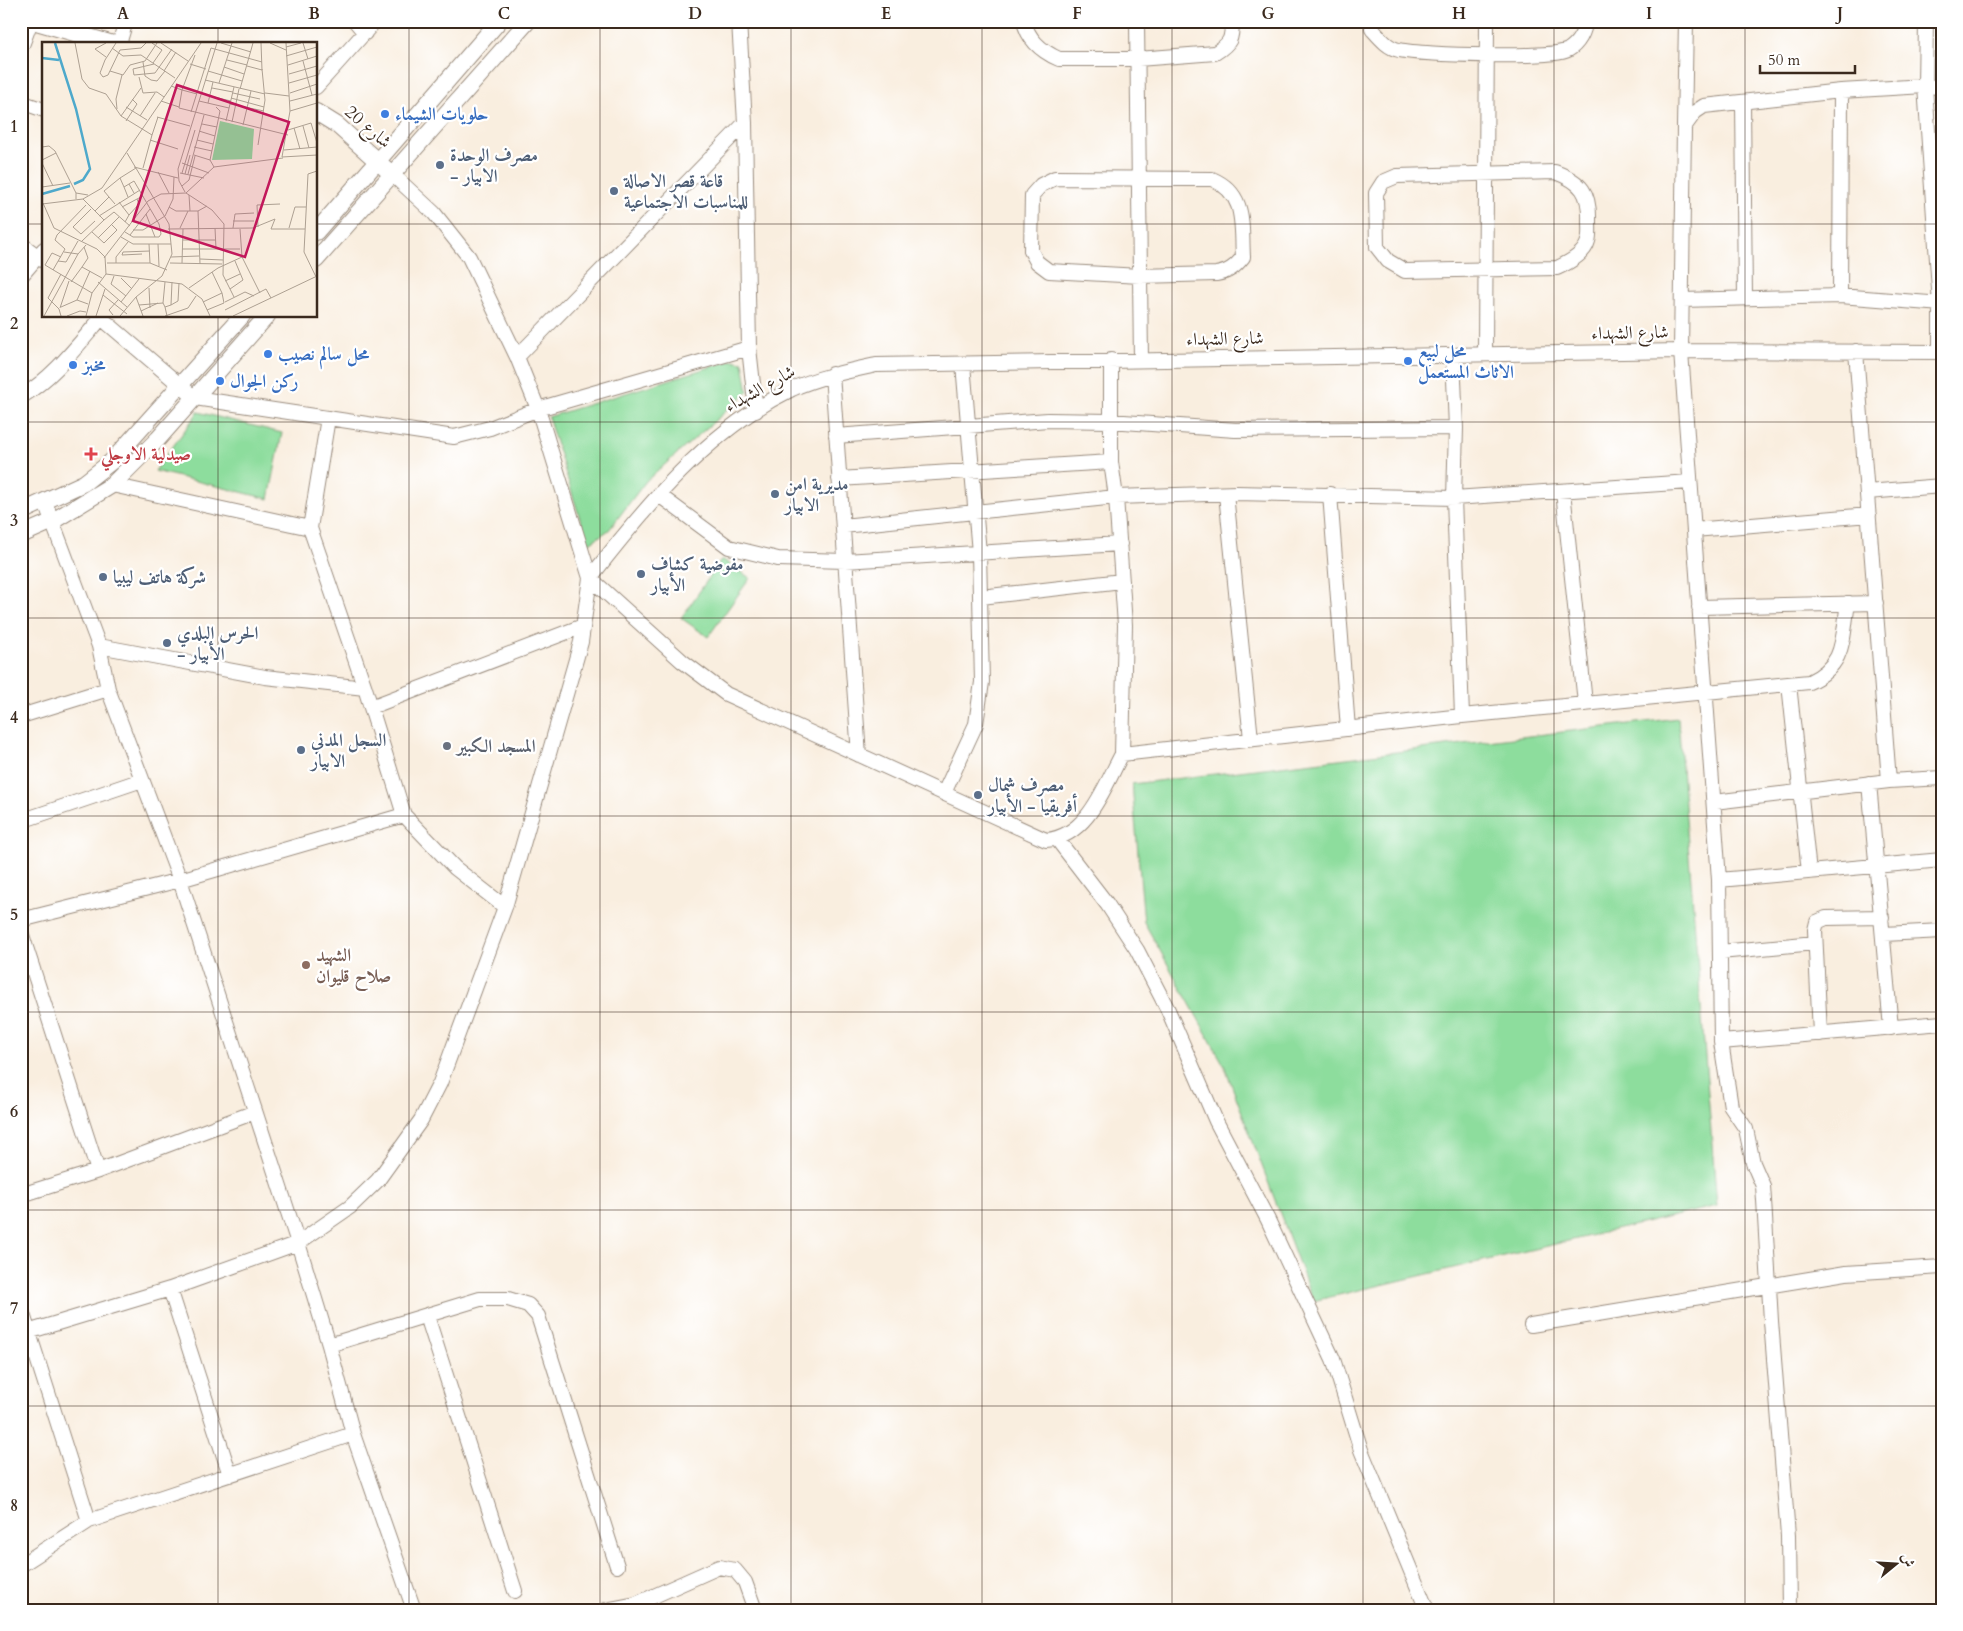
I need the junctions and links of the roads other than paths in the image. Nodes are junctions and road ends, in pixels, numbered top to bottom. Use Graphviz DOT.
graph roads {
  1 [pos="32,21"];
  2 [pos="126,21"];
  3 [pos="355,21"];
  4 [pos="375,21"];
  5 [pos="499,21"];
  6 [pos="528,21"];
  7 [pos="739,21"];
  8 [pos="1024,21"];
  9 [pos="1137,21"];
  10 [pos="1232,21"];
  11 [pos="1373,21"];
  12 [pos="1487,21"];
  13 [pos="1585,21"];
  14 [pos="1686,21"];
  15 [pos="1926,21"];
  16 [pos="365,33"];
  17 [pos="106,42"];
  18 [pos="120,42"];
  19 [pos="21,48"];
  20 [pos="1487,55"];
  21 [pos="1138,59"];
  22 [pos="318,85"];
  23 [pos="1925,86"];
  24 [pos="1942,87"];
  25 [pos="1841,90"];
  26 [pos="21,102"];
  27 [pos="1743,102"];
  28 [pos="42,109"];
  29 [pos="318,113"];
  30 [pos="745,123"];
  31 [pos="1684,127"];
  32 [pos="378,162"];
  33 [pos="1486,173"];
  34 [pos="392,174"];
  35 [pos="1139,179"];
  36 [pos="318,230"];
  37 [pos="21,244"];
  38 [pos="42,255"];
  39 [pos="318,258"];
  40 [pos="1485,270"];
  41 [pos="21,276"];
  42 [pos="1140,276"];
  43 [pos="1840,296"];
  44 [pos="1745,298"];
  45 [pos="1682,300"];
  46 [pos="1941,304"];
  47 [pos="100,318"];
  48 [pos="102,318"];
  49 [pos="240,318"];
  50 [pos="265,318"];
  51 [pos="750,348"];
  52 [pos="1681,351"];
  53 [pos="1856,352"];
  54 [pos="1941,352"];
  55 [pos="1485,354"];
  56 [pos="1453,355"];
  57 [pos="517,357"];
  58 [pos="1111,360"];
  59 [pos="1141,360"];
  60 [pos="963,364"];
  61 [pos="832,374"];
  62 [pos="180,386"];
  63 [pos="21,397"];
  64 [pos="195,398"];
  65 [pos="538,409"];
  66 [pos="756,411"];
  67 [pos="328,418"];
  68 [pos="1110,421"];
  69 [pos="967,426"];
  70 [pos="1456,428"];
  71 [pos="836,436"];
  72 [pos="1111,462"];
  73 [pos="971,470"];
  74 [pos="839,479"];
  75 [pos="1690,482"];
  76 [pos="112,485"];
  77 [pos="1942,486"];
  78 [pos="1563,491"];
  79 [pos="1867,492"];
  80 [pos="1226,494"];
  81 [pos="1330,494"];
  82 [pos="659,495"];
  83 [pos="1116,497"];
  84 [pos="1454,498"];
  85 [pos="45,502"];
  86 [pos="21,512"];
  87 [pos="976,513"];
  88 [pos="1869,515"];
  89 [pos="53,520"];
  90 [pos="843,526"];
  91 [pos="310,528"];
  92 [pos="1694,530"];
  93 [pos="21,535"];
  94 [pos="1120,544"];
  95 [pos="979,553"];
  96 [pos="845,561"];
  97 [pos="590,578"];
  98 [pos="1122,581"];
  99 [pos="981,597"];
  100 [pos="1848,603"];
  101 [pos="1876,603"];
  102 [pos="1699,607"];
  103 [pos="583,626"];
  104 [pos="99,646"];
  105 [pos="1789,684"];
  106 [pos="365,688"];
  107 [pos="108,689"];
  108 [pos="1705,691"];
  109 [pos="1585,703"];
  110 [pos="371,707"];
  111 [pos="21,716"];
  112 [pos="1462,716"];
  113 [pos="1348,729"];
  114 [pos="1251,739"];
  115 [pos="1122,754"];
  116 [pos="859,755"];
  117 [pos="1942,778"];
  118 [pos="142,780"];
  119 [pos="1889,781"];
  120 [pos="1870,783"];
  121 [pos="1800,792"];
  122 [pos="944,793"];
  123 [pos="1714,802"];
  124 [pos="404,815"];
  125 [pos="21,821"];
  126 [pos="1058,839"];
  127 [pos="1942,860"];
  128 [pos="1878,866"];
  129 [pos="1809,872"];
  130 [pos="180,880"];
  131 [pos="1719,880"];
  132 [pos="505,907"];
  133 [pos="1882,917"];
  134 [pos="21,920"];
  135 [pos="1942,930"];
  136 [pos="21,932"];
  137 [pos="1884,934"];
  138 [pos="1815,944"];
  139 [pos="1720,952"];
  140 [pos="1942,1023"];
  141 [pos="1891,1028"];
  142 [pos="1820,1034"];
  143 [pos="1721,1042"];
  144 [pos="255,1112"];
  145 [pos="98,1171"];
  146 [pos="21,1195"];
  147 [pos="298,1243"];
  148 [pos="1942,1266"];
  149 [pos="1770,1284"];
  150 [pos="170,1289"];
  151 [pos="21,1308"];
  152 [pos="427,1316"];
  153 [pos="1531,1325"];
  154 [pos="26,1333"];
  155 [pos="330,1346"];
  156 [pos="353,1434"];
  157 [pos="230,1475"];
  158 [pos="89,1521"];
  159 [pos="21,1565"];
  160 [pos="617,1566"];
  161 [pos="515,1591"];
  162 [pos="414,1610"];
  163 [pos="605,1610"];
  164 [pos="755,1610"];
  165 [pos="1427,1610"];
  166 [pos="1789,1610"];
  1 -- 17 [label="street"];
  1 -- 19 [label="street"];
  2 -- 18 [label="street"];
  3 -- 16 [label="street"];
  4 -- 16 [label="street"];
  5 -- 32 [label="street"];
  6 -- 34 [label="street"];
  7 -- 30 [label="street"];
  8 -- 21 [label="street"];
  9 -- 21 [label="street"];
  10 -- 21 [label="street"];
  11 -- 20 [label="street"];
  12 -- 20 [label="street"];
  13 -- 20 [label="street"];
  14 -- 31 [label="street"];
  15 -- 23 [label="street"];
  16 -- 22 [label="street"];
  20 -- 33 [label="street"];
  21 -- 35 [label="street"];
  23 -- 24 [label="street"];
  23 -- 25 [label="street"];
  23 -- 46 [label="street"];
  25 -- 27 [label="street"];
  25 -- 43 [label="street"];
  26 -- 28 [label="street"];
  27 -- 31 [label="street"];
  27 -- 44 [label="street"];
  29 -- 32 [label="street, شارع 20"];
  30 -- 51 [label="street"];
  30 -- 57 [label="street"];
  31 -- 45 [label="street"];
  32 -- 34 [label="street, شارع 20"];
  32 -- 36 [label="street"];
  33 -- 40 [label="street"];
  33 -- 40 [label="street"];
  33 -- 40 [label="street"];
  34 -- 39 [label="street"];
  34 -- 57 [label="street"];
  35 -- 42 [label="street"];
  35 -- 42 [label="street"];
  35 -- 42 [label="street"];
  37 -- 38 [label="street"];
  38 -- 41 [label="street"];
  40 -- 55 [label="street"];
  42 -- 59 [label="street"];
  43 -- 44 [label="street"];
  43 -- 46 [label="street"];
  44 -- 45 [label="street"];
  45 -- 52 [label="street"];
  46 -- 54 [label="street"];
  47 -- 63 [label="street"];
  48 -- 62 [label="street"];
  49 -- 62 [label="street"];
  50 -- 64 [label="street"];
  51 -- 65 [label="street"];
  51 -- 66 [label="street"];
  52 -- 53 [label="street, شارع الشهداء"];
  52 -- 55 [label="street, شارع الشهداء"];
  52 -- 75 [label="street"];
  53 -- 54 [label="street, شارع الشهداء"];
  53 -- 79 [label="street"];
  55 -- 56 [label="street, شارع الشهداء"];
  56 -- 59 [label="street, شارع الشهداء"];
  56 -- 70 [label="street"];
  57 -- 65 [label="street"];
  58 -- 59 [label="street, شارع الشهداء"];
  58 -- 60 [label="street, شارع الشهداء"];
  58 -- 68 [label="street"];
  60 -- 61 [label="street, شارع الشهداء"];
  60 -- 69 [label="street"];
  61 -- 66 [label="street, شارع الشهداء"];
  61 -- 71 [label="street"];
  62 -- 64 [label="street"];
  62 -- 85 [label="street"];
  64 -- 67 [label="street"];
  64 -- 76 [label="street"];
  65 -- 67 [label="street"];
  65 -- 97 [label="street"];
  66 -- 82 [label="street, شارع الشهداء"];
  67 -- 91 [label="street"];
  68 -- 69 [label="street"];
  68 -- 70 [label="street"];
  68 -- 72 [label="street"];
  69 -- 71 [label="street"];
  69 -- 73 [label="street"];
  70 -- 84 [label="street"];
  71 -- 74 [label="street"];
  72 -- 73 [label="street"];
  72 -- 83 [label="street"];
  73 -- 74 [label="street"];
  73 -- 87 [label="street"];
  74 -- 90 [label="street"];
  75 -- 78 [label="street"];
  75 -- 92 [label="street"];
  76 -- 89 [label="street"];
  76 -- 91 [label="street"];
  77 -- 79 [label="street"];
  78 -- 84 [label="street"];
  78 -- 109 [label="street"];
  79 -- 88 [label="street"];
  80 -- 81 [label="street"];
  80 -- 83 [label="street"];
  80 -- 114 [label="street"];
  81 -- 84 [label="street"];
  81 -- 113 [label="street"];
  82 -- 96 [label="street"];
  82 -- 97 [label="street, شارع الشهداء"];
  83 -- 87 [label="street"];
  83 -- 94 [label="street"];
  84 -- 112 [label="street"];
  85 -- 86 [label="street"];
  85 -- 89 [label="street"];
  87 -- 90 [label="street"];
  87 -- 95 [label="street"];
  88 -- 92 [label="street"];
  88 -- 101 [label="street"];
  89 -- 93 [label="street"];
  89 -- 104 [label="street"];
  90 -- 96 [label="street"];
  91 -- 106 [label="street"];
  92 -- 102 [label="street"];
  94 -- 95 [label="street"];
  94 -- 98 [label="street"];
  95 -- 96 [label="street"];
  95 -- 99 [label="street"];
  96 -- 116 [label="street"];
  97 -- 103 [label="street"];
  97 -- 116 [label="street"];
  98 -- 99 [label="street"];
  98 -- 115 [label="street"];
  99 -- 122 [label="street"];
  100 -- 101 [label="street"];
  100 -- 102 [label="street"];
  100 -- 105 [label="street"];
  101 -- 119 [label="street"];
  102 -- 108 [label="street"];
  103 -- 110 [label="street"];
  103 -- 132 [label="street"];
  104 -- 106 [label="street"];
  104 -- 107 [label="street"];
  105 -- 108 [label="street"];
  105 -- 121 [label="street"];
  106 -- 110 [label="street"];
  107 -- 111 [label="street"];
  107 -- 118 [label="street"];
  108 -- 109 [label="street"];
  108 -- 123 [label="street"];
  109 -- 112 [label="street"];
  110 -- 124 [label="street"];
  112 -- 113 [label="street"];
  113 -- 114 [label="street"];
  114 -- 115 [label="street"];
  115 -- 126 [label="street"];
  116 -- 122 [label="street"];
  117 -- 119 [label="street"];
  118 -- 125 [label="street"];
  118 -- 130 [label="street"];
  119 -- 120 [label="street"];
  120 -- 121 [label="street"];
  120 -- 128 [label="street"];
  121 -- 123 [label="street"];
  121 -- 129 [label="street"];
  122 -- 126 [label="street"];
  123 -- 131 [label="street"];
  124 -- 130 [label="street"];
  124 -- 132 [label="street"];
  126 -- 165 [label="street"];
  127 -- 128 [label="street"];
  128 -- 129 [label="street"];
  128 -- 133 [label="street"];
  129 -- 131 [label="street"];
  130 -- 134 [label="street"];
  130 -- 144 [label="street"];
  131 -- 139 [label="street"];
  132 -- 147 [label="street"];
  133 -- 137 [label="street"];
  133 -- 138 [label="street"];
  135 -- 137 [label="street"];
  136 -- 145 [label="street"];
  137 -- 141 [label="street"];
  138 -- 139 [label="street"];
  138 -- 142 [label="street"];
  139 -- 143 [label="street"];
  140 -- 141 [label="street"];
  141 -- 142 [label="street"];
  142 -- 143 [label="street"];
  143 -- 149 [label="street"];
  144 -- 145 [label="street"];
  144 -- 147 [label="street"];
  145 -- 146 [label="street"];
  147 -- 150 [label="street"];
  147 -- 155 [label="street"];
  148 -- 149 [label="street"];
  149 -- 153 [label="street"];
  149 -- 166 [label="street"];
  150 -- 154 [label="street"];
  150 -- 157 [label="street"];
  151 -- 154 [label="street"];
  152 -- 155 [label="street"];
  152 -- 160 [label="street"];
  152 -- 161 [label="street"];
  154 -- 158 [label="street"];
  155 -- 156 [label="street"];
  156 -- 157 [label="street"];
  156 -- 162 [label="street"];
  157 -- 158 [label="street"];
  158 -- 159 [label="street"];
  163 -- 164 [label="street"];
}
